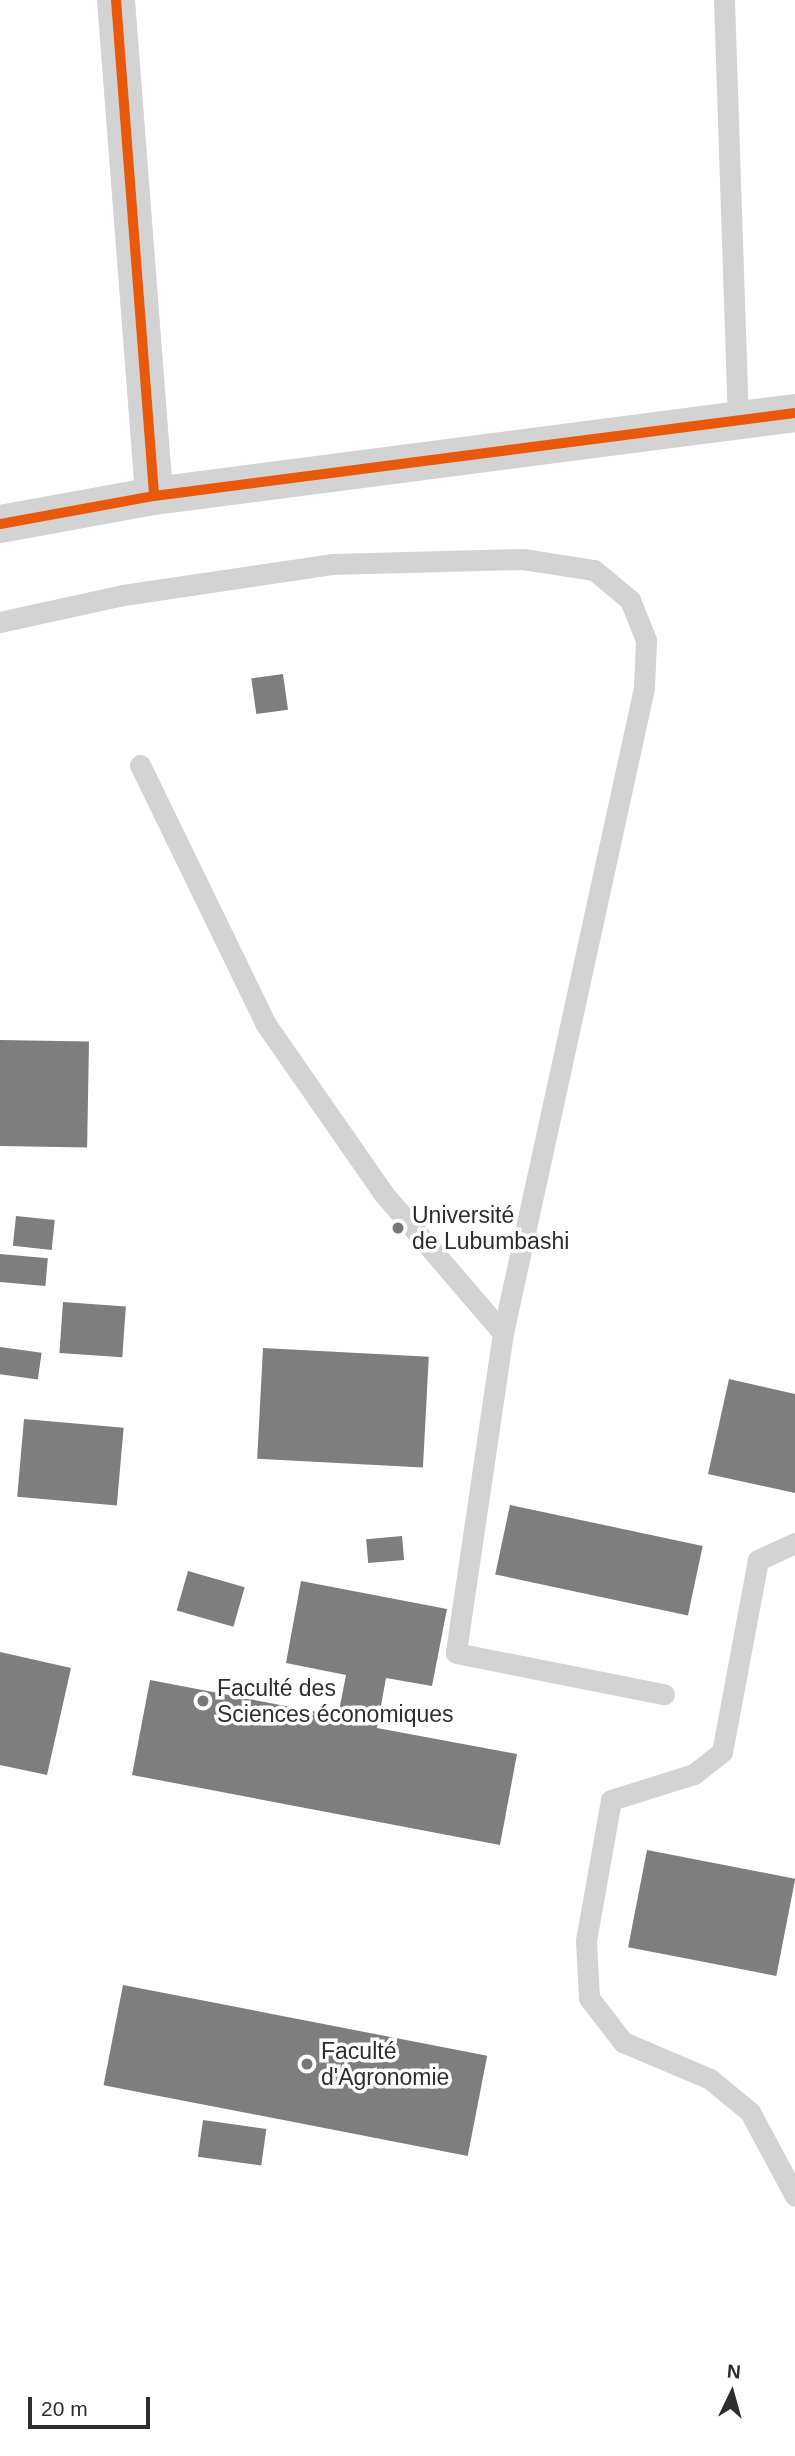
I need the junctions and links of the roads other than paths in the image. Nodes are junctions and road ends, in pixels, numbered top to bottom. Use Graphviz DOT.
graph roads {
  1 [pos="117,0"];
  2 [pos="724,0"];
  3 [pos="795,412"];
  4 [pos="738,421"];
  5 [pos="154,496"];
  6 [pos="0,524"];
  7 [pos="0,622"];
  8 [pos="140,765"];
  9 [pos="503,1333"];
  10 [pos="795,1543"];
  11 [pos="664,1694"];
  12 [pos="795,2196"];
  1 -- 5 [label="street"];
  2 -- 4 [label="lane"];
  3 -- 4 [label="street"];
  4 -- 5 [label="street"];
  5 -- 6 [label="street"];
  7 -- 9 [label="lane"];
  8 -- 9 [label="lane"];
  9 -- 11 [label="lane"];
  10 -- 12 [label="lane"];
}
